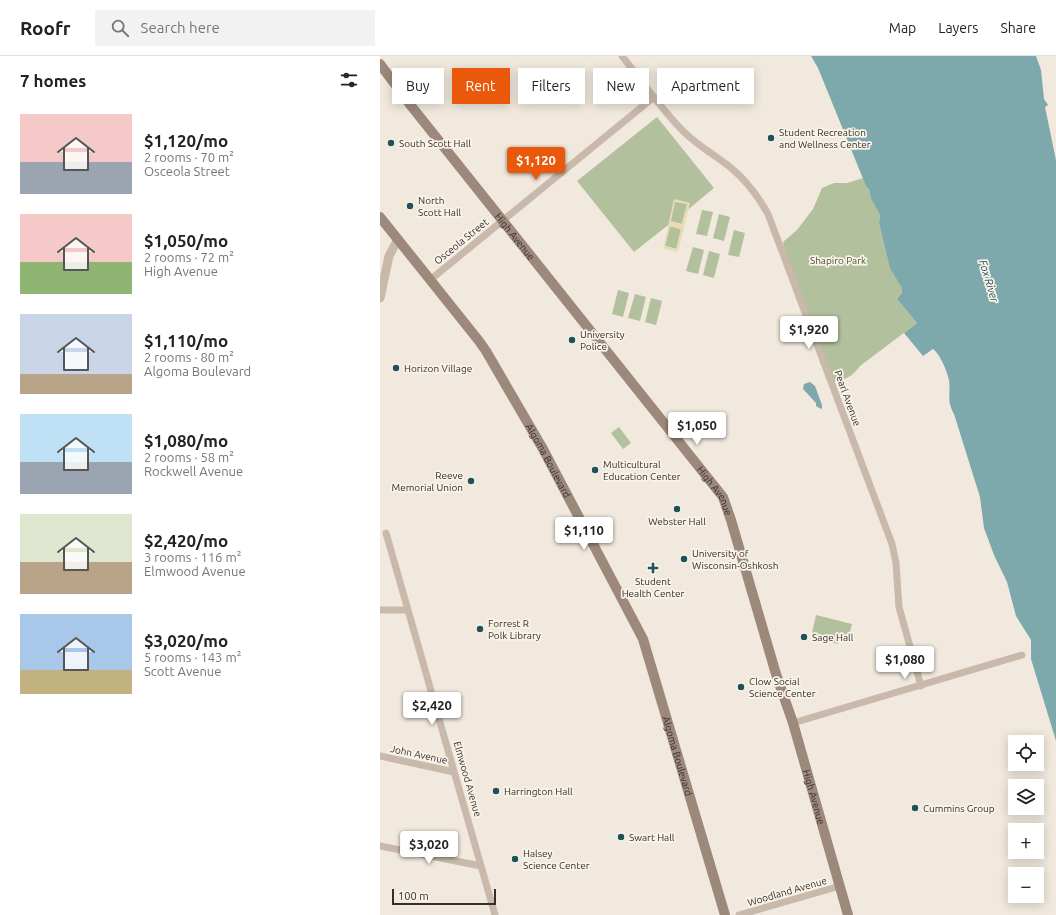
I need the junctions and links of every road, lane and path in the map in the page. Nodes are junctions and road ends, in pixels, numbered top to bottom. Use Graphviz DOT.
graph roads {
  1 [pos="622,56"];
  2 [pos="380,64"];
  3 [pos="654,97"];
  4 [pos="503,220"];
  5 [pos="381,221"];
  6 [pos="398,239"];
  7 [pos="430,280"];
  8 [pos="380,298"];
  9 [pos="386,533"];
  10 [pos="380,610"];
  11 [pos="408,610"];
  12 [pos="1022,655"];
  13 [pos="920,686"];
  14 [pos="793,724"];
  15 [pos="380,756"];
  16 [pos="454,772"];
  17 [pos="380,846"];
  18 [pos="481,866"];
  19 [pos="840,886"];
  20 [pos="495,915"];
  21 [pos="725,915"];
  22 [pos="739,915"];
  23 [pos="848,915"];
  1 -- 3 [label="street, Pearl Avenue"];
  2 -- 4 [label="main road, High Avenue"];
  3 -- 4 [label="street, Osceola Street"];
  3 -- 13 [label="street, Pearl Avenue"];
  4 -- 7 [label="street, Osceola Street"];
  4 -- 14 [label="main road, High Avenue"];
  5 -- 6 [label="main road, Algoma Boulevard"];
  6 -- 7 [label="main road, Algoma Boulevard"];
  6 -- 8 [label="street"];
  7 -- 21 [label="main road, Algoma Boulevard"];
  9 -- 11 [label="street, Elmwood Avenue"];
  10 -- 11 [label="street"];
  11 -- 16 [label="street, Elmwood Avenue"];
  12 -- 13 [label="street"];
  13 -- 14 [label="street"];
  14 -- 19 [label="main road, High Avenue"];
  15 -- 16 [label="street, John Avenue"];
  16 -- 18 [label="street, Elmwood Avenue"];
  17 -- 18 [label="street"];
  18 -- 20 [label="street, Elmwood Avenue"];
  19 -- 22 [label="street, Woodland Avenue"];
  19 -- 23 [label="main road, High Avenue"];
}
